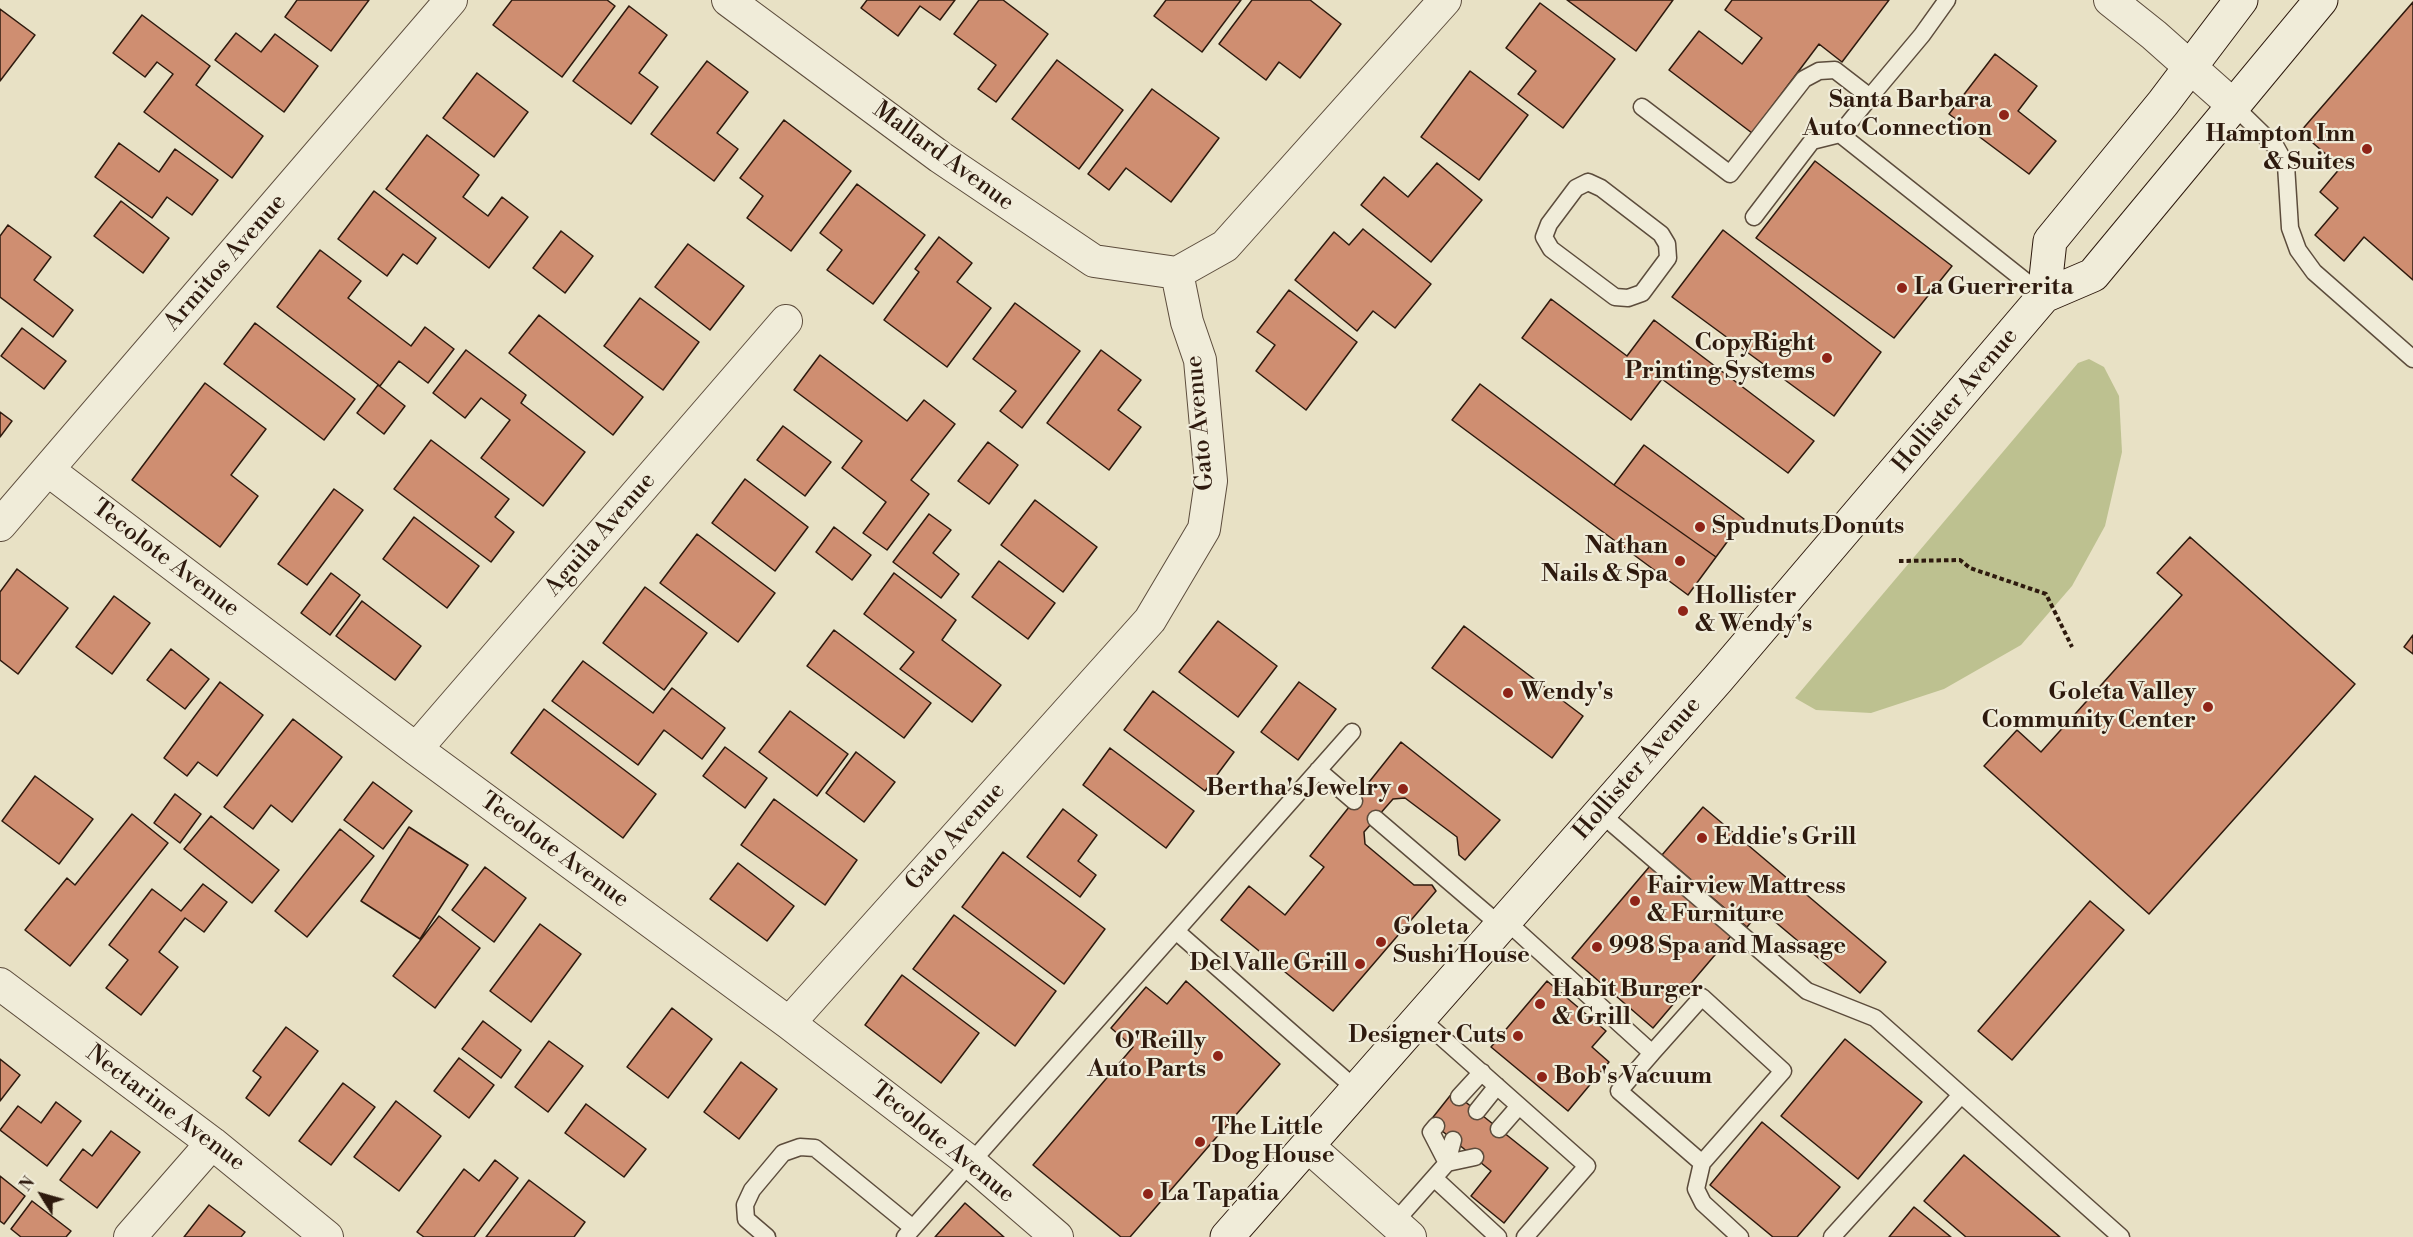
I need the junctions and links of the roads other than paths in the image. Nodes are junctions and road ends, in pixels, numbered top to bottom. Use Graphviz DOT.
graph roads {
  1 [pos="451,0"];
  2 [pos="728,0"];
  3 [pos="1444,0"];
  4 [pos="1947,0"];
  5 [pos="2110,0"];
  6 [pos="2241,0"];
  7 [pos="2320,0"];
  8 [pos="2190,68"];
  9 [pos="1870,97"];
  10 [pos="2234,106"];
  11 [pos="1642,107"];
  12 [pos="1840,134"];
  13 [pos="1754,217"];
  14 [pos="1177,273"];
  15 [pos="1642,294"];
  16 [pos="2044,296"];
  17 [pos="786,321"];
  18 [pos="2413,359"];
  19 [pos="48,470"];
  20 [pos="0,525"];
  21 [pos="1352,732"];
  22 [pos="416,749"];
  23 [pos="1318,770"];
  24 [pos="1354,801"];
  25 [pos="1600,813"];
  26 [pos="1376,819"];
  27 [pos="1503,923"];
  28 [pos="1176,931"];
  29 [pos="0,984"];
  30 [pos="1420,1018"];
  31 [pos="789,1023"];
  32 [pos="1652,1053"];
  33 [pos="1482,1072"];
  34 [pos="1497,1086"];
  35 [pos="1356,1090"];
  36 [pos="1961,1095"];
  37 [pos="1459,1096"];
  38 [pos="1519,1106"];
  39 [pos="1477,1111"];
  40 [pos="1436,1126"];
  41 [pos="1499,1129"];
  42 [pos="1453,1140"];
  43 [pos="212,1143"];
  44 [pos="1308,1146"];
  45 [pos="1475,1157"];
  46 [pos="970,1162"];
  47 [pos="1447,1163"];
  48 [pos="1702,1163"];
  49 [pos="1434,1178"];
  50 [pos="1402,1230"];
  51 [pos="909,1233"];
  52 [pos="130,1237"];
  53 [pos="327,1237"];
  54 [pos="767,1237"];
  55 [pos="1056,1237"];
  56 [pos="1227,1237"];
  57 [pos="1498,1237"];
  58 [pos="1525,1237"];
  59 [pos="1740,1237"];
  60 [pos="1832,1237"];
  61 [pos="2121,1237"];
  1 -- 19 [label="street, Armitos Avenue"];
  2 -- 14 [label="street, Mallard Avenue"];
  3 -- 14 [label="street"];
  4 -- 9 [label="lane"];
  5 -- 8 [label="street"];
  6 -- 8 [label="main road"];
  7 -- 10 [label="main road, Hollister Avenue"];
  8 -- 10 [label="street"];
  8 -- 16 [label="main road"];
  9 -- 11 [label="lane"];
  9 -- 12 [label="lane"];
  10 -- 16 [label="main road, Hollister Avenue"];
  10 -- 18 [label="lane"];
  12 -- 13 [label="lane"];
  12 -- 16 [label="lane"];
  14 -- 31 [label="street, Gato Avenue"];
  15 -- 15 [label="lane"];
  16 -- 25 [label="main road, Hollister Avenue"];
  17 -- 22 [label="street, Aguila Avenue"];
  19 -- 20 [label="street, Armitos Avenue"];
  19 -- 22 [label="street, Tecolote Avenue"];
  21 -- 23 [label="lane"];
  22 -- 31 [label="street, Tecolote Avenue"];
  23 -- 24 [label="lane"];
  23 -- 28 [label="lane"];
  25 -- 27 [label="main road, Hollister Avenue"];
  25 -- 36 [label="lane"];
  26 -- 27 [label="lane"];
  27 -- 30 [label="main road, Hollister Avenue"];
  27 -- 32 [label="lane"];
  28 -- 35 [label="lane"];
  28 -- 46 [label="lane"];
  29 -- 43 [label="street, Nectarine Avenue"];
  30 -- 33 [label="lane"];
  30 -- 35 [label="main road, Hollister Avenue"];
  31 -- 46 [label="street, Tecolote Avenue"];
  32 -- 48 [label="lane"];
  32 -- 48 [label="lane"];
  33 -- 34 [label="lane"];
  33 -- 37 [label="lane"];
  34 -- 38 [label="lane"];
  34 -- 39 [label="lane"];
  35 -- 44 [label="main road, Hollister Avenue"];
  36 -- 60 [label="lane"];
  36 -- 61 [label="lane"];
  38 -- 41 [label="lane"];
  38 -- 58 [label="lane"];
  40 -- 47 [label="lane"];
  42 -- 47 [label="lane"];
  43 -- 52 [label="street"];
  43 -- 53 [label="street, Nectarine Avenue"];
  44 -- 50 [label="street"];
  44 -- 56 [label="main road, Hollister Avenue"];
  45 -- 47 [label="lane"];
  46 -- 51 [label="lane"];
  46 -- 55 [label="street, Tecolote Avenue"];
  47 -- 49 [label="lane"];
  48 -- 59 [label="lane"];
  49 -- 50 [label="lane"];
  49 -- 57 [label="lane"];
  51 -- 54 [label="lane"];
}
